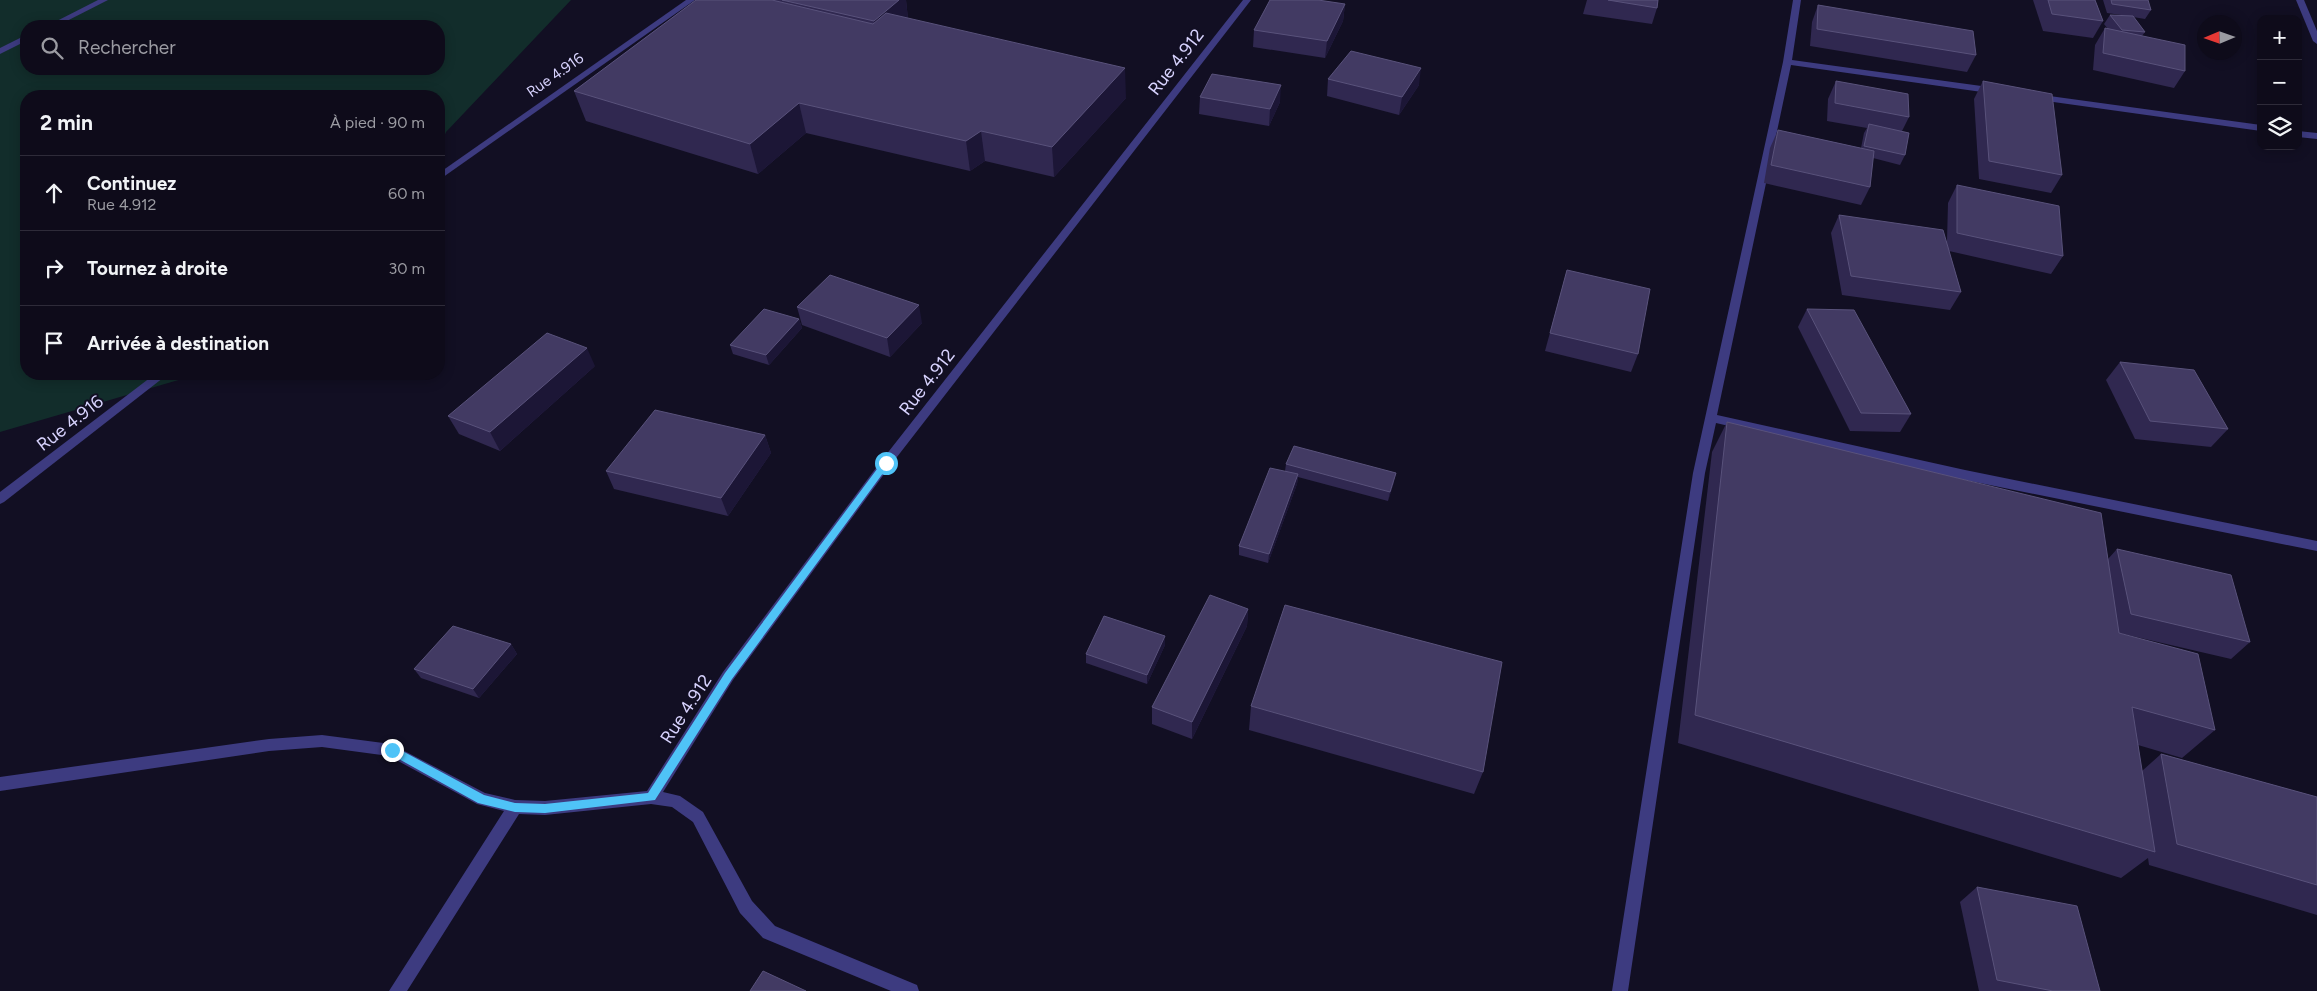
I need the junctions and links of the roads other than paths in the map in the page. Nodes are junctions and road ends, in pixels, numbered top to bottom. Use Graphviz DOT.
graph roads {
  1 [pos="104,0"];
  2 [pos="691,0"];
  3 [pos="1248,0"];
  4 [pos="1797,0"];
  5 [pos="2300,0"];
  6 [pos="63,20"];
  7 [pos="20,41"];
  8 [pos="2317,41"];
  9 [pos="0,52"];
  10 [pos="1787,62"];
  11 [pos="2004,92"];
  12 [pos="2024,95"];
  13 [pos="2257,127"];
  14 [pos="2302,134"];
  15 [pos="2317,136"];
  16 [pos="445,173"];
  17 [pos="154,380"];
  18 [pos="1711,418"];
  19 [pos="0,499"];
  20 [pos="2317,546"];
  21 [pos="0,784"];
  22 [pos="651,797"];
  23 [pos="515,807"];
  24 [pos="397,991"];
  25 [pos="911,991"];
  26 [pos="1620,991"];
  1 -- 6 [label="street"];
  2 -- 16 [label="street, Rue 4.916"];
  3 -- 22 [label="street, Rue 4.912"];
  4 -- 10 [label="street"];
  5 -- 8 [label="street"];
  7 -- 9 [label="street"];
  10 -- 11 [label="street"];
  10 -- 18 [label="street"];
  12 -- 13 [label="street"];
  14 -- 15 [label="street"];
  17 -- 19 [label="street, Rue 4.916"];
  18 -- 20 [label="street"];
  18 -- 26 [label="street"];
  21 -- 23 [label="street"];
  22 -- 23 [label="street"];
  22 -- 25 [label="street"];
  23 -- 24 [label="street"];
}
